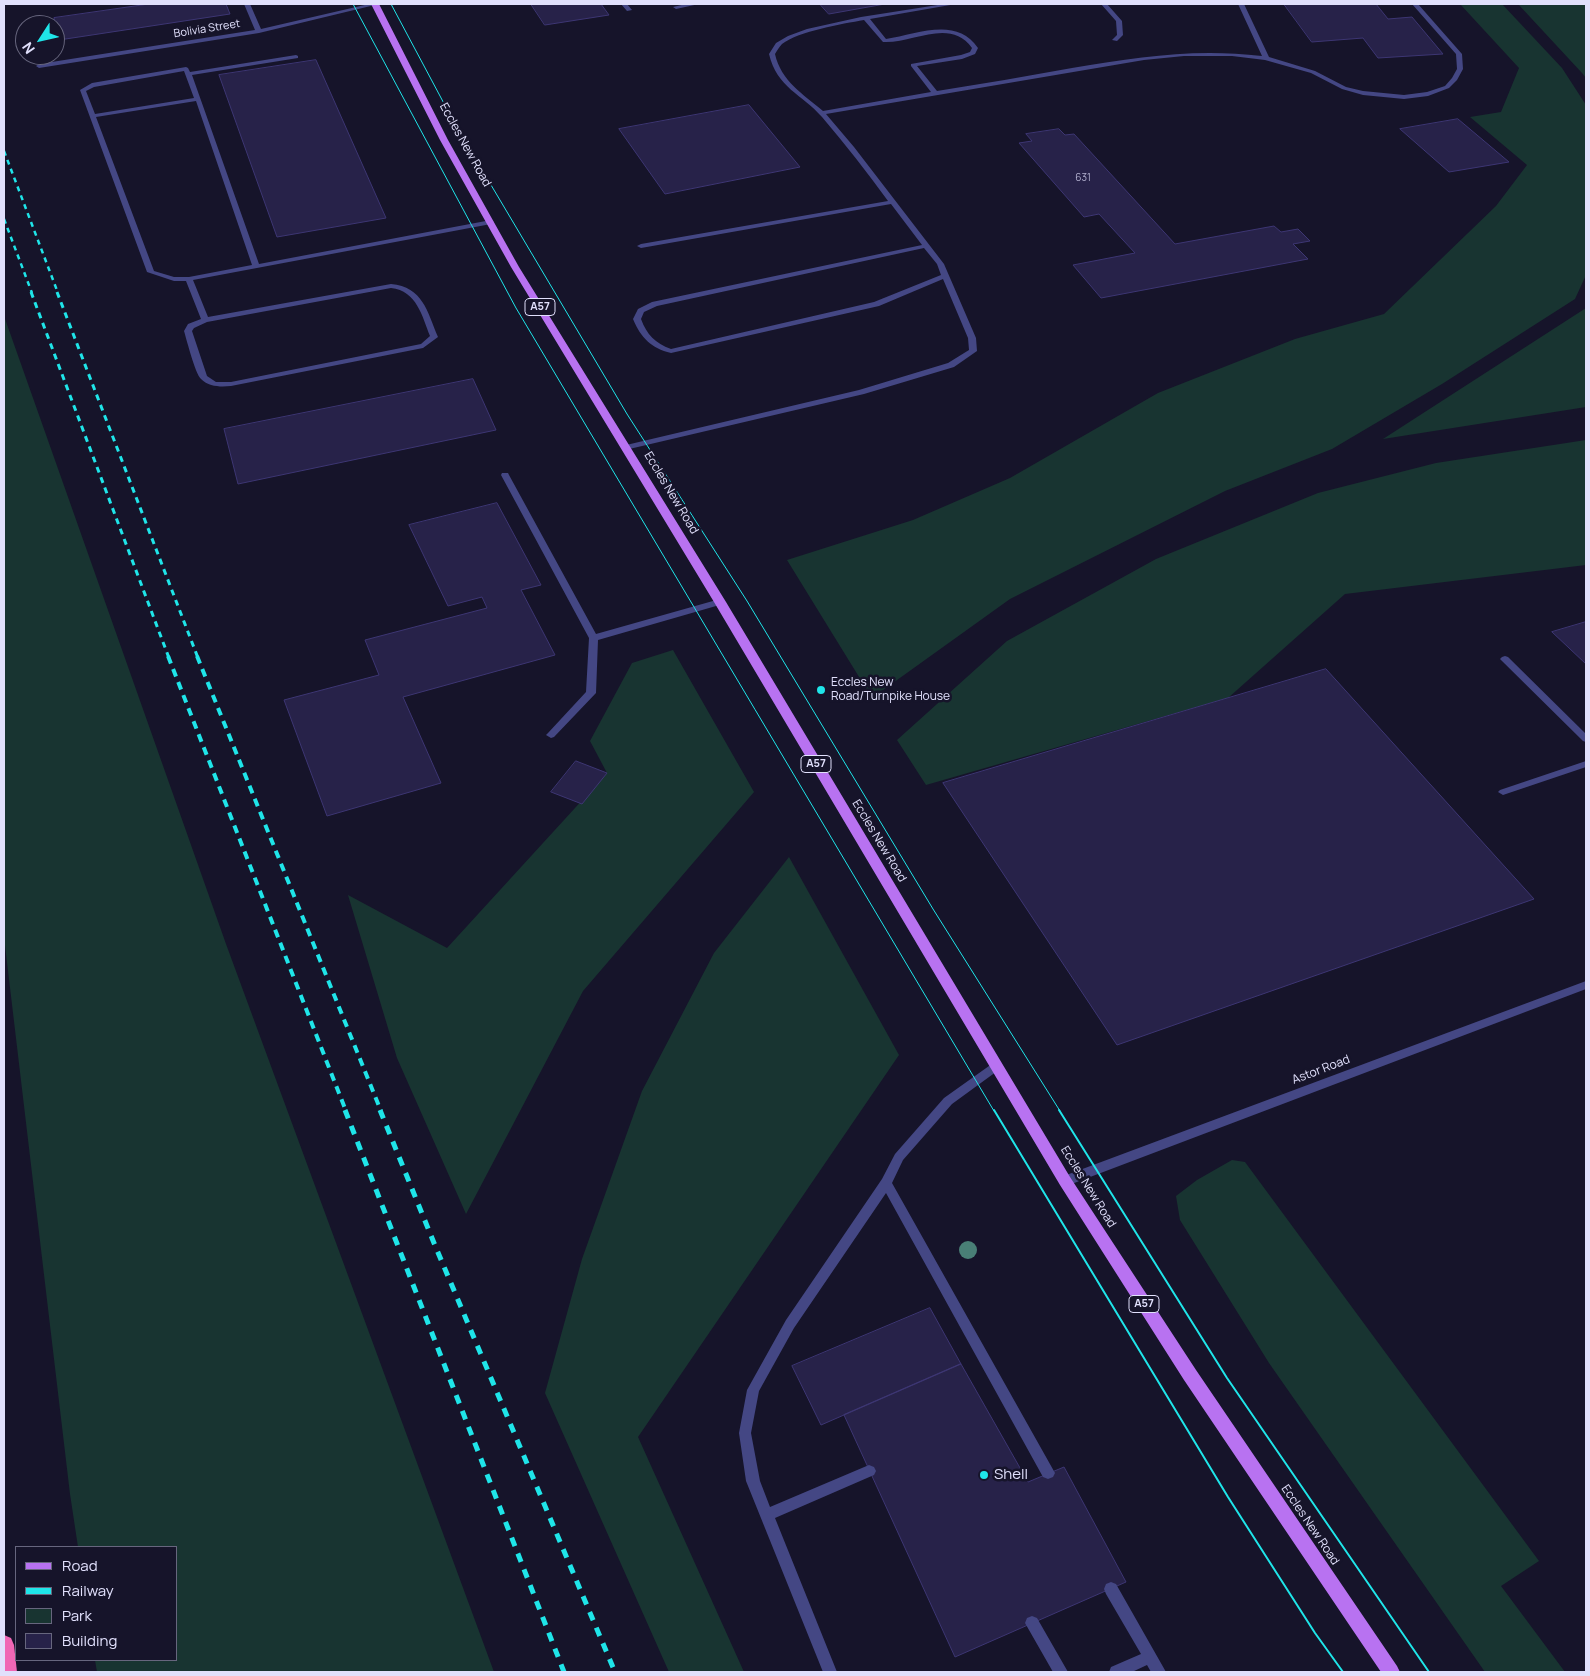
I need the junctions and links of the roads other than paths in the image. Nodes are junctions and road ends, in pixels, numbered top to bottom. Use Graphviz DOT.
graph roads {
  1 [pos="247,4"];
  2 [pos="377,4"];
  3 [pos="624,4"];
  4 [pos="696,4"];
  5 [pos="953,4"];
  6 [pos="1104,4"];
  7 [pos="1241,4"];
  8 [pos="1415,4"];
  9 [pos="676,7"];
  10 [pos="629,10"];
  11 [pos="866,19"];
  12 [pos="259,31"];
  13 [pos="1115,40"];
  14 [pos="296,57"];
  15 [pos="1266,58"];
  16 [pos="39,66"];
  17 [pos="188,74"];
  18 [pos="935,93"];
  19 [pos="198,99"];
  20 [pos="822,113"];
  21 [pos="93,116"];
  22 [pos="893,202"];
  23 [pos="490,222"];
  24 [pos="640,246"];
  25 [pos="926,246"];
  26 [pos="256,266"];
  27 [pos="945,276"];
  28 [pos="189,278"];
  29 [pos="206,320"];
  30 [pos="625,448"];
  31 [pos="505,474"];
  32 [pos="720,602"];
  33 [pos="594,638"];
  34 [pos="1505,659"];
  35 [pos="551,735"];
  36 [pos="1586,739"];
  37 [pos="1586,764"];
  38 [pos="1503,792"];
  39 [pos="1586,985"];
  40 [pos="996,1066"];
  41 [pos="1065,1180"];
  42 [pos="886,1183"];
  43 [pos="869,1471"];
  44 [pos="1048,1473"];
  45 [pos="767,1514"];
  46 [pos="1111,1589"];
  47 [pos="1032,1623"];
  48 [pos="4,1644"];
  49 [pos="1150,1657"];
  50 [pos="6,1672"];
  51 [pos="830,1672"];
  52 [pos="1061,1672"];
  53 [pos="1116,1672"];
  54 [pos="1159,1672"];
  55 [pos="1391,1672"];
  1 -- 12 [label="street"];
  2 -- 12 [label="street, Bolivia Street"];
  2 -- 23 [label="main road, Eccles New Road / A57"];
  3 -- 10 [label="street"];
  4 -- 9 [label="street"];
  5 -- 11 [label="street"];
  6 -- 13 [label="street"];
  7 -- 15 [label="street"];
  8 -- 15 [label="street"];
  11 -- 18 [label="street"];
  11 -- 20 [label="street"];
  12 -- 16 [label="street, Bolivia Street"];
  14 -- 17 [label="street"];
  15 -- 18 [label="street"];
  17 -- 19 [label="street"];
  17 -- 21 [label="street"];
  18 -- 20 [label="street"];
  19 -- 21 [label="street"];
  19 -- 26 [label="street"];
  20 -- 22 [label="street"];
  21 -- 28 [label="street"];
  22 -- 24 [label="street"];
  22 -- 25 [label="street"];
  23 -- 26 [label="street"];
  23 -- 30 [label="main road, Eccles New Road / A57"];
  25 -- 27 [label="street"];
  25 -- 27 [label="street"];
  26 -- 28 [label="street"];
  27 -- 30 [label="street"];
  28 -- 29 [label="street"];
  29 -- 29 [label="street"];
  30 -- 32 [label="main road, Eccles New Road / A57"];
  31 -- 33 [label="street"];
  32 -- 33 [label="street"];
  32 -- 40 [label="main road, Eccles New Road / A57"];
  33 -- 35 [label="street"];
  34 -- 36 [label="street"];
  37 -- 38 [label="street"];
  39 -- 41 [label="street, Astor Road"];
  40 -- 41 [label="main road, Eccles New Road / A57"];
  40 -- 42 [label="street"];
  41 -- 55 [label="main road, Eccles New Road / A57"];
  42 -- 44 [label="street"];
  42 -- 45 [label="street"];
  43 -- 45 [label="street"];
  45 -- 51 [label="street"];
  46 -- 49 [label="street"];
  47 -- 52 [label="street"];
  48 -- 50 [label="highway"];
  49 -- 53 [label="street"];
  49 -- 54 [label="street"];
}
